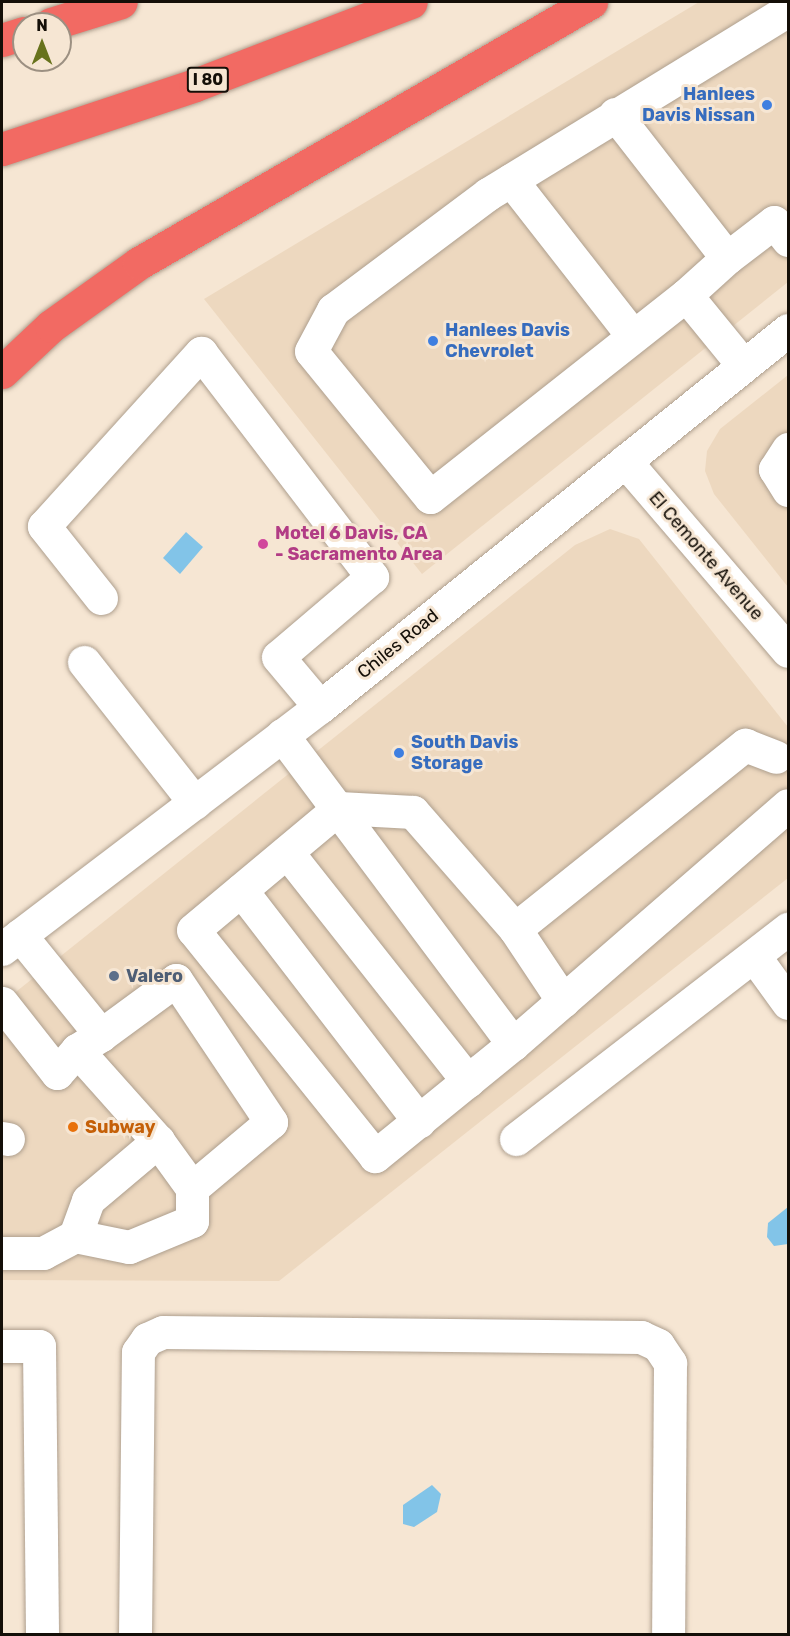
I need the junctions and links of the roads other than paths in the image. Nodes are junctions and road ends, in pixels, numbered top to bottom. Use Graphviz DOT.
graph roads {
  1 [pos="121,2"];
  2 [pos="411,2"];
  3 [pos="591,2"];
  4 [pos="789,10"];
  5 [pos="72,17"];
  6 [pos="615,114"];
  7 [pos="2,149"];
  8 [pos="511,180"];
  9 [pos="789,240"];
  10 [pos="727,258"];
  11 [pos="686,295"];
  12 [pos="789,330"];
  13 [pos="633,336"];
  14 [pos="743,365"];
  15 [pos="2,372"];
  16 [pos="789,449"];
  17 [pos="625,461"];
  18 [pos="789,490"];
  19 [pos="101,598"];
  20 [pos="789,651"];
  21 [pos="84,662"];
  22 [pos="320,707"];
  23 [pos="282,735"];
  24 [pos="782,750"];
  25 [pos="789,791"];
  26 [pos="195,803"];
  27 [pos="789,805"];
  28 [pos="339,808"];
  29 [pos="287,852"];
  30 [pos="241,890"];
  31 [pos="515,929"];
  32 [pos="789,929"];
  33 [pos="11,942"];
  34 [pos="754,956"];
  35 [pos="563,1001"];
  36 [pos="2,1003"];
  37 [pos="789,1003"];
  38 [pos="89,1042"];
  39 [pos="513,1044"];
  40 [pos="468,1081"];
  41 [pos="419,1121"];
  42 [pos="516,1139"];
  43 [pos="158,1141"];
  44 [pos="192,1188"];
  45 [pos="75,1236"];
  46 [pos="2,1253"];
  47 [pos="2,1346"];
  48 [pos="42,1635"];
  49 [pos="135,1635"];
  50 [pos="668,1635"];
  1 -- 5 [label="highway"];
  2 -- 7 [label="highway, I 80"];
  3 -- 15 [label="highway"];
  4 -- 6 [label="street"];
  6 -- 8 [label="street"];
  6 -- 10 [label="street"];
  8 -- 13 [label="street"];
  8 -- 13 [label="street"];
  9 -- 10 [label="street"];
  10 -- 11 [label="street"];
  11 -- 13 [label="street"];
  11 -- 14 [label="street"];
  12 -- 14 [label="street, Chiles Road"];
  14 -- 17 [label="street, Chiles Road"];
  16 -- 18 [label="street"];
  17 -- 20 [label="street, El Cemonte Avenue"];
  17 -- 22 [label="street, Chiles Road"];
  19 -- 22 [label="street"];
  21 -- 26 [label="street"];
  22 -- 23 [label="street, Chiles Road"];
  23 -- 26 [label="street, Chiles Road"];
  23 -- 28 [label="street"];
  24 -- 25 [label="street"];
  24 -- 31 [label="street"];
  26 -- 33 [label="street, Chiles Road"];
  27 -- 35 [label="street"];
  28 -- 29 [label="street"];
  28 -- 31 [label="street"];
  28 -- 39 [label="street"];
  29 -- 30 [label="street"];
  29 -- 40 [label="street"];
  30 -- 41 [label="street"];
  30 -- 41 [label="street"];
  31 -- 35 [label="street"];
  32 -- 34 [label="street"];
  33 -- 38 [label="street"];
  34 -- 37 [label="street"];
  34 -- 42 [label="street"];
  35 -- 39 [label="street"];
  36 -- 38 [label="street"];
  38 -- 43 [label="street"];
  38 -- 44 [label="street"];
  39 -- 40 [label="street"];
  40 -- 41 [label="street"];
  43 -- 44 [label="street"];
  43 -- 45 [label="street"];
  44 -- 45 [label="street"];
  45 -- 46 [label="street"];
  47 -- 48 [label="street"];
  49 -- 50 [label="street"];
}
